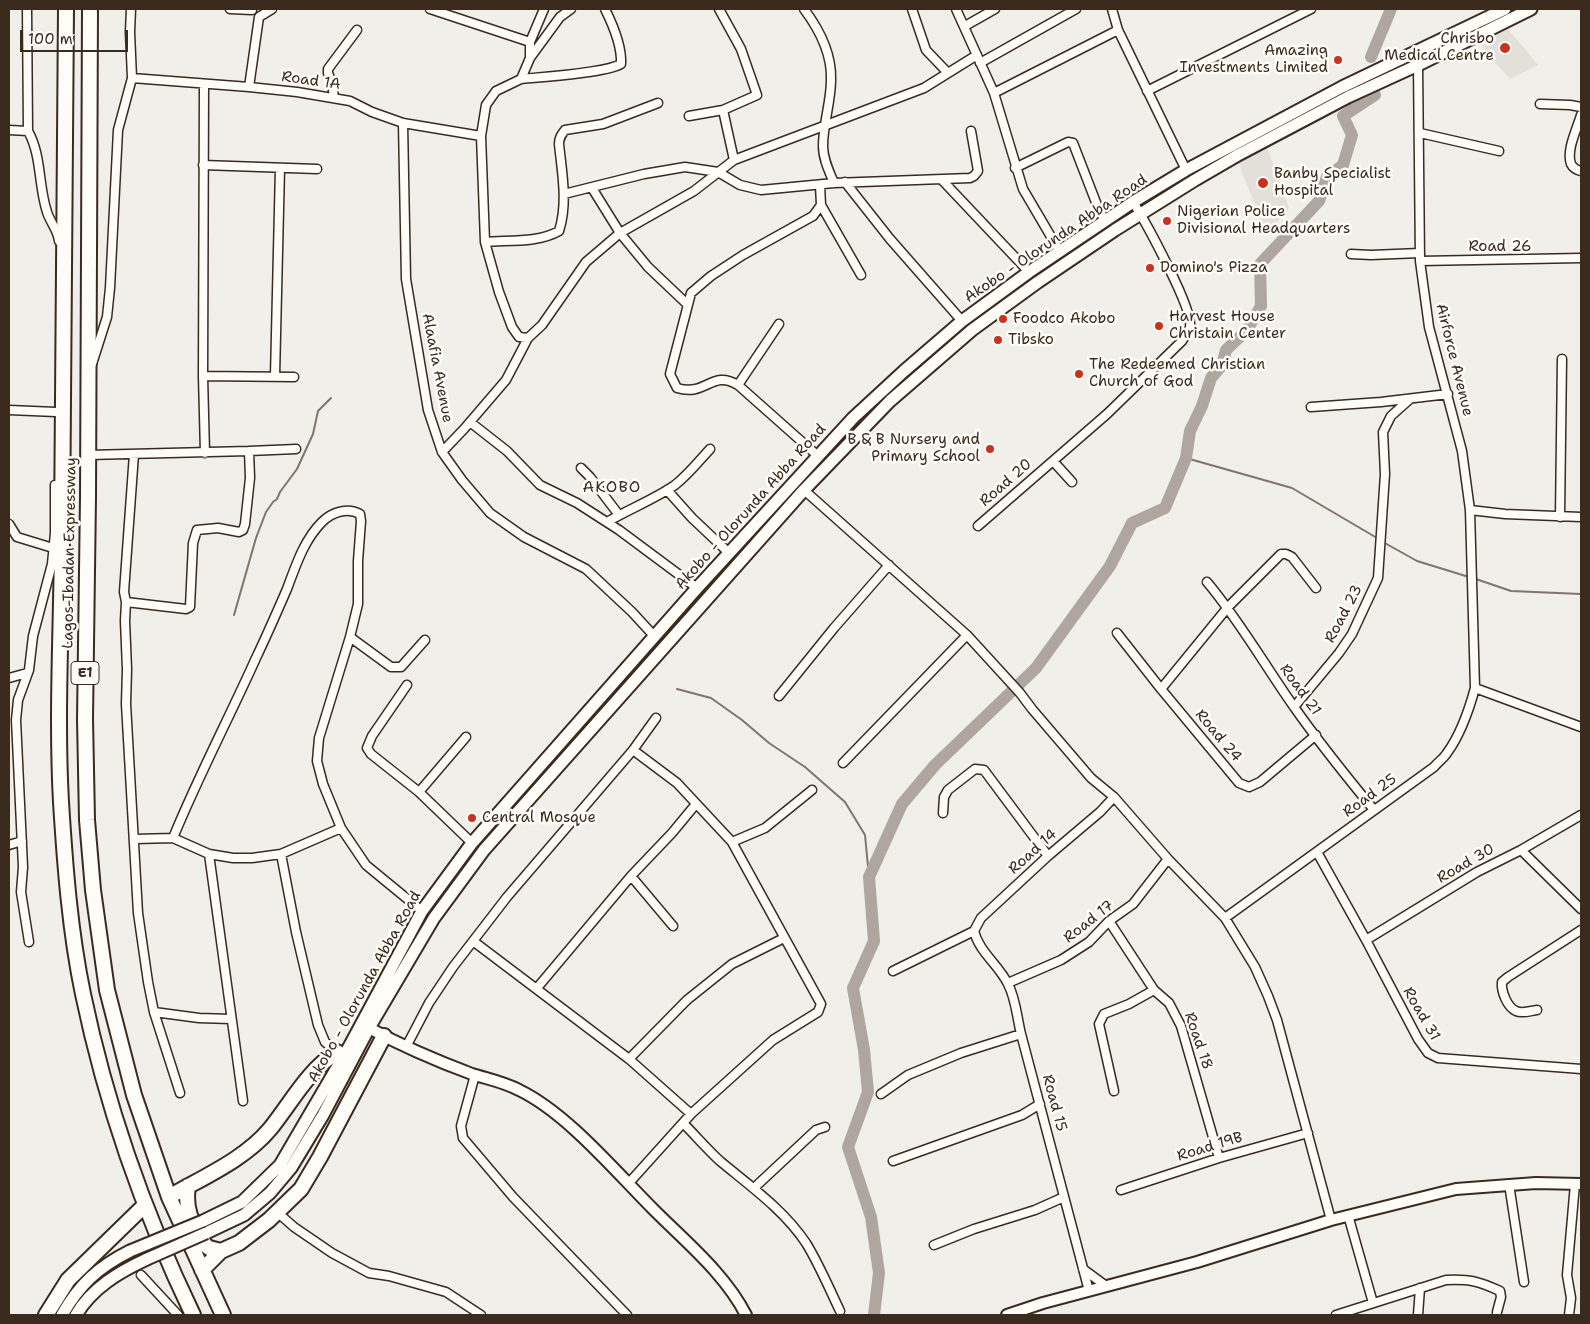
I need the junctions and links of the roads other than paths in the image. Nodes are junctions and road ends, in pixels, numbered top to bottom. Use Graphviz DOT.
graph roads {
  1 [pos="27,9"];
  2 [pos="66,9"];
  3 [pos="90,9"];
  4 [pos="131,9"];
  5 [pos="230,9"];
  6 [pos="252,9"];
  7 [pos="272,9"];
  8 [pos="430,9"];
  9 [pos="544,9"];
  10 [pos="571,9"];
  11 [pos="605,9"];
  12 [pos="719,9"];
  13 [pos="912,9"];
  14 [pos="956,9"];
  15 [pos="995,9"];
  16 [pos="1076,9"];
  17 [pos="1112,9"];
  18 [pos="1311,9"];
  19 [pos="1505,9"];
  20 [pos="1531,9"];
  21 [pos="806,10"];
  22 [pos="259,17"];
  23 [pos="964,26"];
  24 [pos="357,30"];
  25 [pos="1118,30"];
  26 [pos="530,42"];
  27 [pos="977,55"];
  28 [pos="530,58"];
  29 [pos="980,63"];
  30 [pos="1418,65"];
  31 [pos="948,73"];
  32 [pos="1381,75"];
  33 [pos="132,78"];
  34 [pos="521,79"];
  35 [pos="1369,81"];
  36 [pos="204,84"];
  37 [pos="249,87"];
  38 [pos="1147,91"];
  39 [pos="994,93"];
  40 [pos="334,98"];
  41 [pos="658,103"];
  42 [pos="1540,104"];
  43 [pos="1581,107"];
  44 [pos="723,110"];
  45 [pos="1581,115"];
  46 [pos="689,116"];
  47 [pos="404,123"];
  48 [pos="824,127"];
  49 [pos="9,130"];
  50 [pos="971,130"];
  51 [pos="28,131"];
  52 [pos="1420,133"];
  53 [pos="481,136"];
  54 [pos="1499,151"];
  55 [pos="734,160"];
  56 [pos="203,165"];
  57 [pos="280,168"];
  58 [pos="1015,168"];
  59 [pos="316,169"];
  60 [pos="1186,170"];
  61 [pos="1581,171"];
  62 [pos="718,172"];
  63 [pos="942,180"];
  64 [pos="845,182"];
  65 [pos="834,183"];
  66 [pos="820,185"];
  67 [pos="592,188"];
  68 [pos="564,194"];
  69 [pos="1133,202"];
  70 [pos="821,204"];
  71 [pos="1140,214"];
  72 [pos="1106,221"];
  73 [pos="620,233"];
  74 [pos="485,242"];
  75 [pos="1060,252"];
  76 [pos="1352,254"];
  77 [pos="1420,257"];
  78 [pos="1581,258"];
  79 [pos="1028,272"];
  80 [pos="861,275"];
  81 [pos="687,304"];
  82 [pos="984,305"];
  83 [pos="992,316"];
  84 [pos="962,321"];
  85 [pos="779,324"];
  86 [pos="528,338"];
  87 [pos="1562,359"];
  88 [pos="87,376"];
  89 [pos="203,376"];
  90 [pos="276,376"];
  91 [pos="294,376"];
  92 [pos="738,384"];
  93 [pos="1448,394"];
  94 [pos="1410,399"];
  95 [pos="1311,407"];
  96 [pos="9,410"];
  97 [pos="56,412"];
  98 [pos="470,422"];
  99 [pos="296,449"];
  100 [pos="710,449"];
  101 [pos="249,451"];
  102 [pos="205,452"];
  103 [pos="442,452"];
  104 [pos="134,454"];
  105 [pos="88,455"];
  106 [pos="818,456"];
  107 [pos="1053,461"];
  108 [pos="581,468"];
  109 [pos="1072,482"];
  110 [pos="667,490"];
  111 [pos="804,490"];
  112 [pos="1470,510"];
  113 [pos="619,515"];
  114 [pos="1560,517"];
  115 [pos="1581,518"];
  116 [pos="607,522"];
  117 [pos="9,524"];
  118 [pos="978,526"];
  119 [pos="53,548"];
  120 [pos="729,554"];
  121 [pos="889,564"];
  122 [pos="708,576"];
  123 [pos="1207,582"];
  124 [pos="718,586"];
  125 [pos="697,588"];
  126 [pos="1316,588"];
  127 [pos="126,602"];
  128 [pos="1228,607"];
  129 [pos="1117,633"];
  130 [pos="967,635"];
  131 [pos="655,636"];
  132 [pos="350,637"];
  133 [pos="425,640"];
  134 [pos="1474,659"];
  135 [pos="27,673"];
  136 [pos="9,678"];
  137 [pos="407,685"];
  138 [pos="1475,688"];
  139 [pos="1161,689"];
  140 [pos="780,696"];
  141 [pos="1294,707"];
  142 [pos="656,718"];
  143 [pos="1581,727"];
  144 [pos="1316,735"];
  145 [pos="466,737"];
  146 [pos="633,750"];
  147 [pos="843,763"];
  148 [pos="812,790"];
  149 [pos="418,792"];
  150 [pos="1114,796"];
  151 [pos="696,804"];
  152 [pos="1374,810"];
  153 [pos="943,813"];
  154 [pos="1581,815"];
  155 [pos="341,828"];
  156 [pos="173,838"];
  157 [pos="135,839"];
  158 [pos="22,841"];
  159 [pos="732,842"];
  160 [pos="472,843"];
  161 [pos="9,845"];
  162 [pos="1521,850"];
  163 [pos="1317,852"];
  164 [pos="209,854"];
  165 [pos="280,854"];
  166 [pos="462,856"];
  167 [pos="1048,856"];
  168 [pos="1168,859"];
  169 [pos="472,865"];
  170 [pos="631,876"];
  171 [pos="1581,909"];
  172 [pos="422,911"];
  173 [pos="1225,918"];
  174 [pos="1109,921"];
  175 [pos="673,926"];
  176 [pos="1581,930"];
  177 [pos="974,931"];
  178 [pos="784,938"];
  179 [pos="1366,940"];
  180 [pos="473,941"];
  181 [pos="30,942"];
  182 [pos="893,971"];
  183 [pos="1008,983"];
  184 [pos="537,988"];
  185 [pos="1154,990"];
  186 [pos="1536,1010"];
  187 [pos="154,1012"];
  188 [pos="231,1019"];
  189 [pos="369,1028"];
  190 [pos="1021,1034"];
  191 [pos="384,1036"];
  192 [pos="406,1047"];
  193 [pos="343,1049"];
  194 [pos="628,1059"];
  195 [pos="1581,1069"];
  196 [pos="475,1075"];
  197 [pos="1114,1091"];
  198 [pos="180,1093"];
  199 [pos="881,1094"];
  200 [pos="243,1101"];
  201 [pos="1040,1104"];
  202 [pos="691,1114"];
  203 [pos="683,1122"];
  204 [pos="825,1127"];
  205 [pos="1308,1133"];
  206 [pos="1219,1158"];
  207 [pos="893,1161"];
  208 [pos="628,1184"];
  209 [pos="1509,1184"];
  210 [pos="1578,1184"];
  211 [pos="188,1186"];
  212 [pos="754,1188"];
  213 [pos="1121,1190"];
  214 [pos="169,1197"];
  215 [pos="1064,1197"];
  216 [pos="146,1205"];
  217 [pos="277,1212"];
  218 [pos="1348,1216"];
  219 [pos="1332,1220"];
  220 [pos="934,1245"];
  221 [pos="221,1251"];
  222 [pos="1083,1269"];
  223 [pos="202,1270"];
  224 [pos="141,1275"];
  225 [pos="1524,1282"];
  226 [pos="1106,1286"];
  227 [pos="1420,1288"];
  228 [pos="1090,1291"];
  229 [pos="1373,1303"];
  230 [pos="840,1312"];
  231 [pos="1497,1312"];
  232 [pos="46,1315"];
  233 [pos="62,1315"];
  234 [pos="76,1315"];
  235 [pos="178,1315"];
  236 [pos="193,1315"];
  237 [pos="223,1315"];
  238 [pos="481,1315"];
  239 [pos="627,1315"];
  240 [pos="746,1315"];
  241 [pos="1008,1315"];
  242 [pos="1336,1315"];
  243 [pos="1418,1315"];
  244 [pos="1569,1315"];
  1 -- 51 [label="street"];
  2 -- 216 [label="highway, Lagos-Ibadan Expressway / E1"];
  3 -- 88 [label="highway, Lagos-Ibadan Expressway / E1"];
  4 -- 33 [label="street"];
  5 -- 6 [label="street"];
  6 -- 22 [label="street"];
  7 -- 22 [label="street"];
  8 -- 26 [label="street"];
  9 -- 26 [label="street"];
  10 -- 28 [label="street"];
  11 -- 34 [label="street"];
  12 -- 44 [label="street"];
  13 -- 31 [label="street"];
  14 -- 23 [label="street"];
  15 -- 23 [label="street"];
  16 -- 29 [label="street"];
  17 -- 25 [label="street"];
  18 -- 38 [label="street"];
  19 -- 32 [label="main road, Akobo - Olorunda Abba Road"];
  20 -- 30 [label="main road, Akobo - Olorunda Abba Road"];
  21 -- 48 [label="street"];
  22 -- 37 [label="street"];
  23 -- 27 [label="street"];
  24 -- 40 [label="street"];
  25 -- 38 [label="street"];
  25 -- 39 [label="street"];
  26 -- 28 [label="street"];
  27 -- 29 [label="street"];
  27 -- 31 [label="street"];
  28 -- 34 [label="street"];
  29 -- 39 [label="street"];
  30 -- 32 [label="main road, Akobo - Olorunda Abba Road"];
  30 -- 52 [label="street, Airforce Avenue"];
  31 -- 48 [label="street"];
  32 -- 35 [label="main road, Akobo - Olorunda Abba Road"];
  33 -- 36 [label="street, Road 1A"];
  33 -- 88 [label="street"];
  34 -- 53 [label="street"];
  35 -- 60 [label="main road, Akobo - Olorunda Abba Road"];
  35 -- 71 [label="main road, Akobo - Olorunda Abba Road"];
  36 -- 37 [label="street, Road 1A"];
  36 -- 56 [label="street"];
  37 -- 40 [label="street, Road 1A"];
  38 -- 60 [label="street"];
  39 -- 58 [label="street"];
  40 -- 47 [label="street, Road 1A"];
  41 -- 68 [label="street"];
  42 -- 43 [label="street"];
  44 -- 46 [label="street"];
  44 -- 55 [label="street"];
  45 -- 61 [label="street"];
  47 -- 53 [label="street, Road 1A"];
  47 -- 103 [label="street, Alaafia Avenue"];
  48 -- 55 [label="street"];
  48 -- 65 [label="street"];
  49 -- 51 [label="street"];
  50 -- 63 [label="street"];
  51 -- 97 [label="street"];
  52 -- 54 [label="street"];
  52 -- 77 [label="street, Airforce Avenue"];
  53 -- 74 [label="street"];
  55 -- 62 [label="street"];
  56 -- 57 [label="street"];
  56 -- 89 [label="street"];
  57 -- 59 [label="street"];
  57 -- 90 [label="street"];
  58 -- 72 [label="street"];
  58 -- 75 [label="street"];
  60 -- 69 [label="main road, Akobo - Olorunda Abba Road"];
  62 -- 66 [label="street"];
  62 -- 67 [label="street"];
  62 -- 73 [label="street"];
  63 -- 64 [label="street"];
  63 -- 79 [label="street"];
  64 -- 65 [label="street"];
  64 -- 84 [label="street"];
  65 -- 66 [label="street"];
  66 -- 70 [label="street"];
  67 -- 68 [label="street"];
  67 -- 73 [label="street"];
  68 -- 74 [label="street"];
  69 -- 71 [label="street"];
  69 -- 72 [label="main road, Akobo - Olorunda Abba Road"];
  70 -- 80 [label="street"];
  70 -- 81 [label="street"];
  71 -- 83 [label="main road, Akobo - Olorunda Abba Road"];
  71 -- 107 [label="street, Road 20"];
  72 -- 75 [label="main road, Akobo - Olorunda Abba Road"];
  73 -- 81 [label="street"];
  73 -- 86 [label="street"];
  74 -- 86 [label="street"];
  75 -- 79 [label="main road, Akobo - Olorunda Abba Road"];
  76 -- 77 [label="street"];
  77 -- 78 [label="street, Road 26"];
  77 -- 93 [label="street, Airforce Avenue"];
  79 -- 82 [label="main road, Akobo - Olorunda Abba Road"];
  81 -- 92 [label="street"];
  82 -- 83 [label="main road"];
  82 -- 84 [label="main road, Akobo - Olorunda Abba Road"];
  83 -- 111 [label="main road, Akobo - Olorunda Abba Road"];
  84 -- 106 [label="main road, Akobo - Olorunda Abba Road"];
  85 -- 92 [label="street"];
  86 -- 98 [label="street"];
  87 -- 114 [label="street"];
  88 -- 105 [label="highway, Lagos-Ibadan Expressway / E1"];
  89 -- 90 [label="street"];
  89 -- 102 [label="street"];
  90 -- 91 [label="street"];
  92 -- 106 [label="street"];
  93 -- 94 [label="street"];
  93 -- 112 [label="street, Airforce Avenue"];
  94 -- 95 [label="street"];
  94 -- 141 [label="street, Road 23"];
  96 -- 97 [label="street"];
  97 -- 119 [label="street"];
  98 -- 103 [label="street"];
  98 -- 116 [label="street"];
  99 -- 101 [label="street"];
  100 -- 110 [label="street"];
  101 -- 102 [label="street"];
  101 -- 127 [label="street"];
  102 -- 104 [label="street"];
  103 -- 131 [label="street, Alaafia Avenue"];
  104 -- 105 [label="street"];
  104 -- 127 [label="street"];
  105 -- 214 [label="highway, Lagos-Ibadan Expressway / E1"];
  106 -- 120 [label="main road, Akobo - Olorunda Abba Road"];
  107 -- 109 [label="street, Road 20"];
  107 -- 118 [label="street, Road 20"];
  108 -- 113 [label="street"];
  110 -- 113 [label="street"];
  110 -- 120 [label="street"];
  111 -- 121 [label="street"];
  111 -- 124 [label="main road, Akobo - Olorunda Abba Road"];
  112 -- 114 [label="street"];
  112 -- 134 [label="street, Airforce Avenue"];
  113 -- 116 [label="street"];
  114 -- 115 [label="street"];
  116 -- 125 [label="street"];
  117 -- 119 [label="street"];
  119 -- 135 [label="street"];
  120 -- 122 [label="main road, Akobo - Olorunda Abba Road"];
  121 -- 130 [label="street"];
  121 -- 140 [label="street"];
  122 -- 124 [label="main road"];
  122 -- 125 [label="main road, Akobo - Olorunda Abba Road"];
  123 -- 128 [label="street, Road 21"];
  124 -- 169 [label="main road, Akobo - Olorunda Abba Road"];
  125 -- 131 [label="main road, Akobo - Olorunda Abba Road"];
  126 -- 128 [label="street"];
  127 -- 157 [label="street"];
  128 -- 139 [label="street"];
  128 -- 141 [label="street, Road 21"];
  129 -- 139 [label="street, Road 24"];
  130 -- 147 [label="street"];
  130 -- 150 [label="street"];
  131 -- 160 [label="main road, Akobo - Olorunda Abba Road"];
  132 -- 133 [label="street"];
  132 -- 155 [label="street"];
  132 -- 156 [label="street"];
  134 -- 138 [label="street, Road 25"];
  135 -- 136 [label="street"];
  135 -- 158 [label="street"];
  137 -- 149 [label="street"];
  138 -- 143 [label="street"];
  138 -- 152 [label="street, Road 25"];
  139 -- 144 [label="street, Road 24"];
  141 -- 144 [label="street, Road 21"];
  142 -- 146 [label="street"];
  144 -- 152 [label="street, Road 21"];
  145 -- 149 [label="street"];
  146 -- 151 [label="street"];
  146 -- 180 [label="street"];
  148 -- 159 [label="street"];
  149 -- 160 [label="street"];
  150 -- 167 [label="street, Road 14"];
  150 -- 168 [label="street"];
  151 -- 159 [label="street"];
  151 -- 170 [label="street"];
  152 -- 163 [label="street, Road 25"];
  153 -- 167 [label="street"];
  154 -- 162 [label="street, Road 30"];
  155 -- 165 [label="street"];
  155 -- 172 [label="street"];
  156 -- 157 [label="street"];
  156 -- 164 [label="street"];
  157 -- 187 [label="street"];
  158 -- 161 [label="street"];
  158 -- 181 [label="street"];
  159 -- 178 [label="street"];
  160 -- 166 [label="main road, Akobo - Olorunda Abba Road"];
  162 -- 171 [label="street"];
  162 -- 179 [label="street, Road 30"];
  163 -- 173 [label="street, Road 25"];
  163 -- 179 [label="street, Road 31"];
  164 -- 165 [label="street"];
  164 -- 188 [label="street"];
  165 -- 193 [label="street"];
  166 -- 169 [label="main road"];
  166 -- 172 [label="main road, Akobo - Olorunda Abba Road"];
  167 -- 177 [label="street, Road 14"];
  168 -- 173 [label="street"];
  168 -- 174 [label="street, Road 17"];
  169 -- 189 [label="main road, Akobo - Olorunda Abba Road"];
  170 -- 175 [label="street"];
  170 -- 184 [label="street"];
  172 -- 193 [label="main road, Akobo - Olorunda Abba Road"];
  173 -- 205 [label="street"];
  174 -- 183 [label="street, Road 17"];
  174 -- 185 [label="street, Road 18"];
  176 -- 186 [label="street"];
  177 -- 182 [label="street"];
  177 -- 183 [label="street, Road 15"];
  178 -- 194 [label="street"];
  178 -- 202 [label="street"];
  179 -- 195 [label="street, Road 31"];
  180 -- 184 [label="street"];
  180 -- 192 [label="street"];
  183 -- 190 [label="street, Road 15"];
  184 -- 194 [label="street"];
  185 -- 197 [label="street"];
  185 -- 206 [label="street, Road 18"];
  187 -- 188 [label="street"];
  187 -- 198 [label="street"];
  188 -- 200 [label="street"];
  189 -- 191 [label="street"];
  189 -- 234 [label="main road, Akobo - Olorunda Abba Road, bridge"];
  190 -- 199 [label="street"];
  190 -- 201 [label="street, Road 15"];
  191 -- 192 [label="street"];
  191 -- 217 [label="highway"];
  192 -- 196 [label="street"];
  193 -- 211 [label="highway"];
  193 -- 233 [label="main road, Akobo - Olorunda Abba Road, bridge"];
  194 -- 202 [label="street"];
  196 -- 208 [label="street"];
  196 -- 239 [label="street"];
  201 -- 207 [label="street"];
  201 -- 215 [label="street, Road 15"];
  202 -- 203 [label="street"];
  203 -- 208 [label="street"];
  203 -- 212 [label="street"];
  204 -- 212 [label="street"];
  205 -- 206 [label="street, Road 19B"];
  205 -- 219 [label="street"];
  206 -- 213 [label="street, Road 19B"];
  208 -- 240 [label="street"];
  209 -- 210 [label="street"];
  209 -- 218 [label="street"];
  209 -- 225 [label="street"];
  210 -- 244 [label="street"];
  211 -- 214 [label="highway"];
  211 -- 221 [label="highway"];
  212 -- 230 [label="street"];
  214 -- 223 [label="highway, Lagos-Ibadan Expressway / E1"];
  215 -- 220 [label="street"];
  215 -- 222 [label="street, Road 15"];
  216 -- 232 [label="highway"];
  216 -- 236 [label="highway, Lagos-Ibadan Expressway / E1"];
  217 -- 221 [label="highway"];
  217 -- 238 [label="street"];
  218 -- 219 [label="street"];
  218 -- 229 [label="street"];
  219 -- 226 [label="street"];
  221 -- 223 [label="highway"];
  222 -- 226 [label="street"];
  222 -- 228 [label="street, Road 15"];
  223 -- 237 [label="highway, Lagos-Ibadan Expressway / E1"];
  224 -- 235 [label="street"];
  226 -- 228 [label="street"];
  227 -- 229 [label="street"];
  227 -- 231 [label="street"];
  227 -- 243 [label="street"];
  228 -- 241 [label="street"];
  229 -- 242 [label="street"];
}
